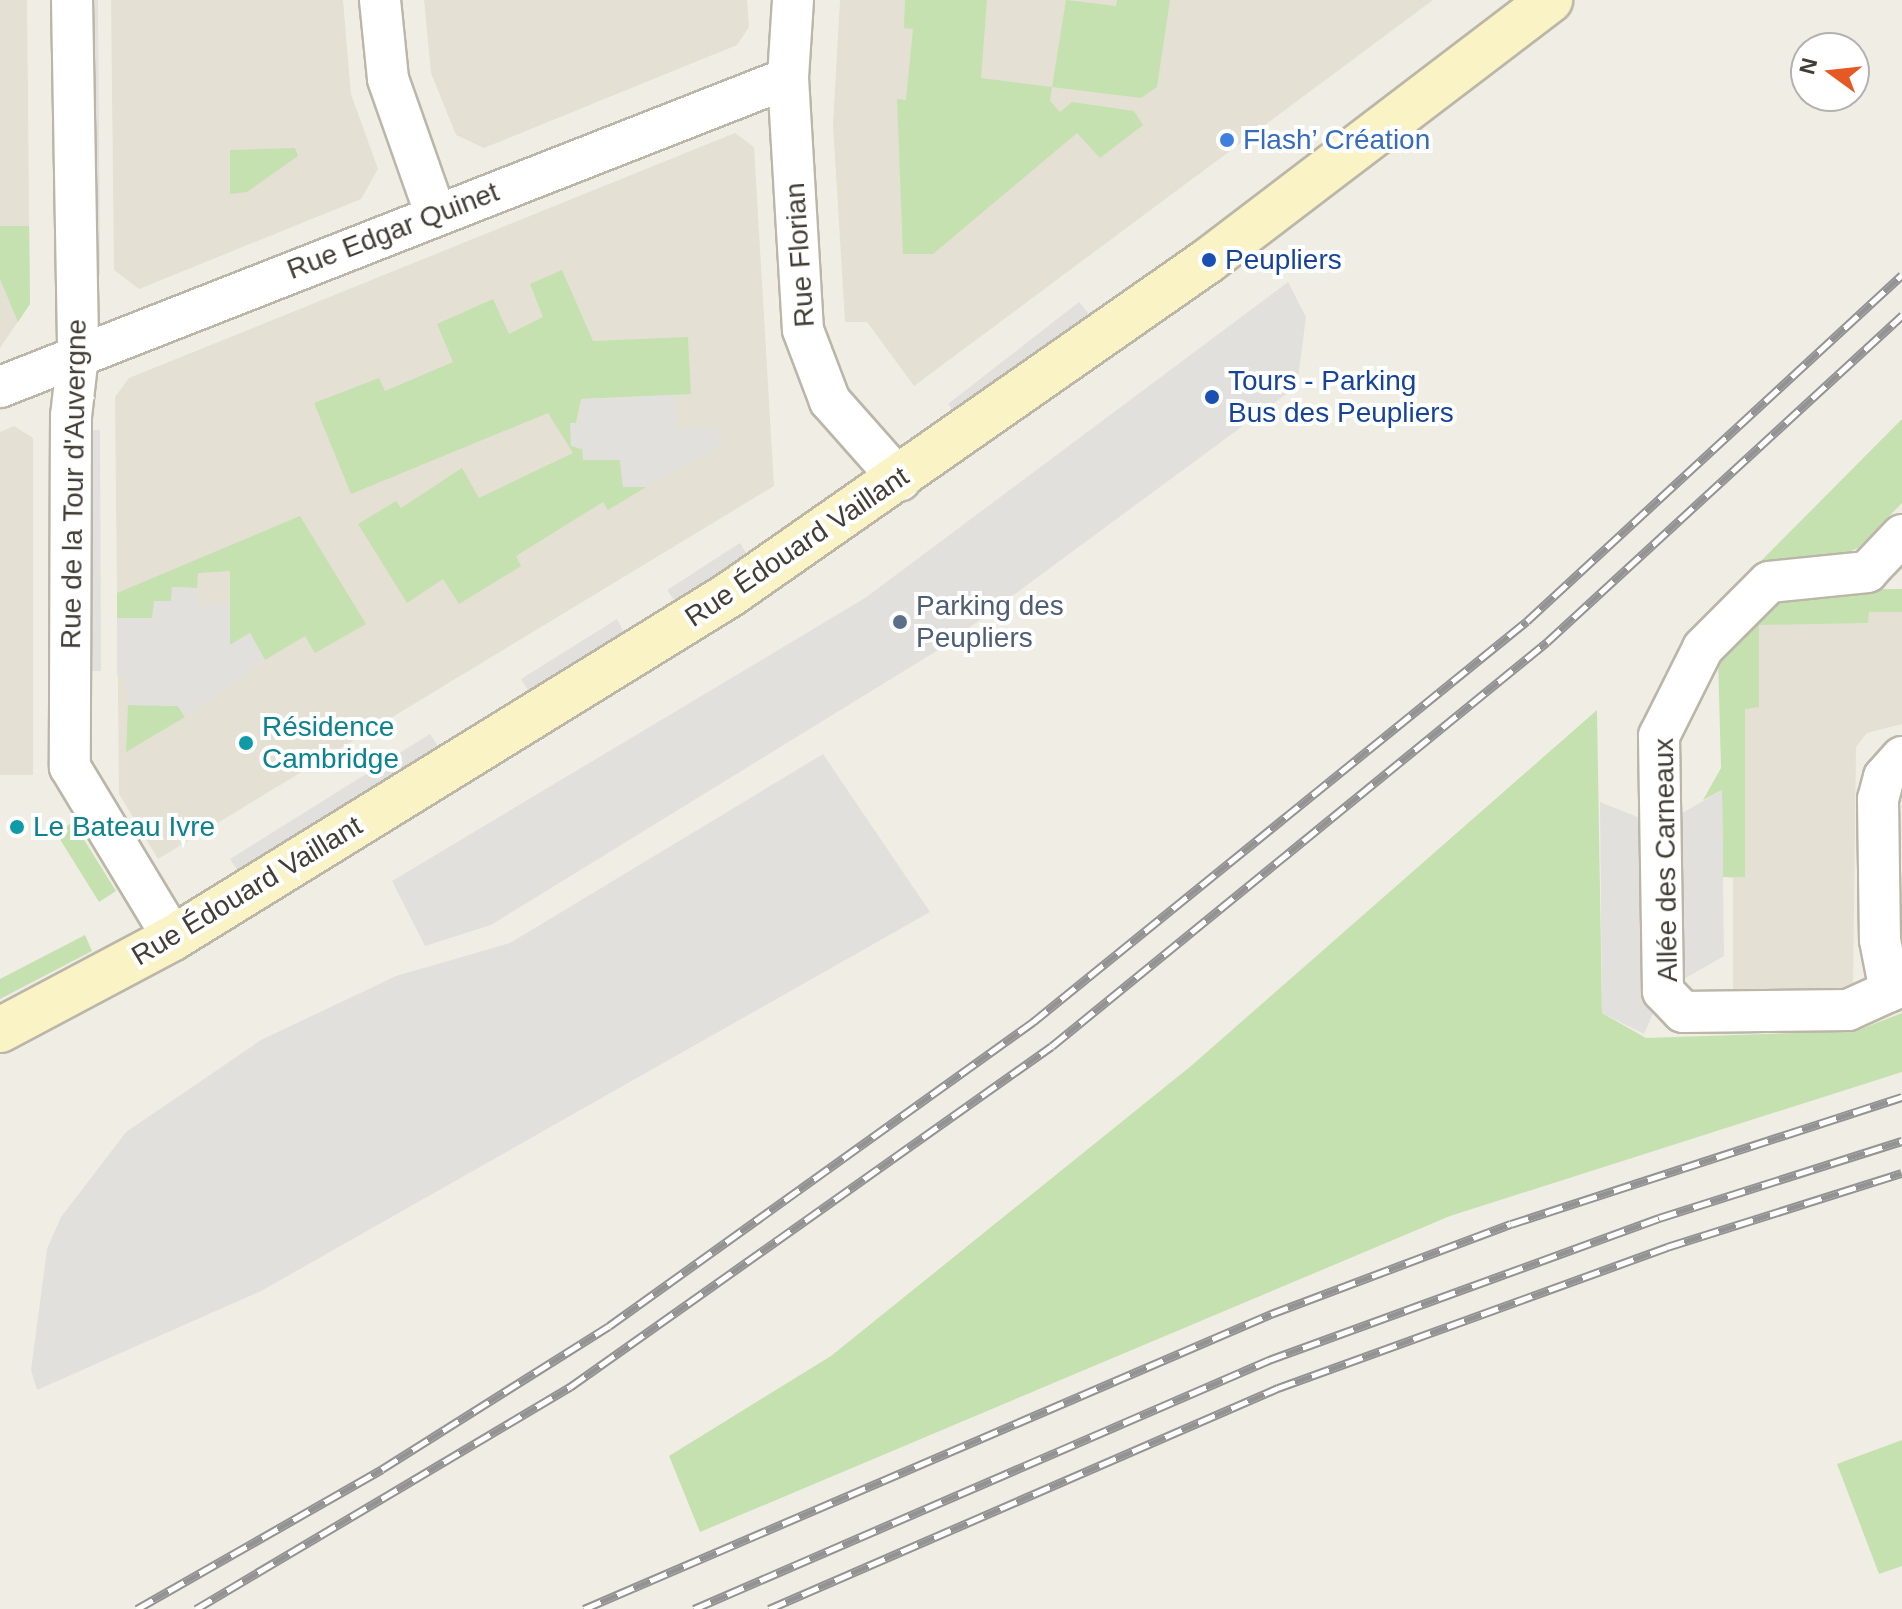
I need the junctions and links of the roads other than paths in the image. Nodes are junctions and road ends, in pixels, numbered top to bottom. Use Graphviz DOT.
graph roads {
  1 [pos="72,0"];
  2 [pos="380,0"];
  3 [pos="793,0"];
  4 [pos="1535,5"];
  5 [pos="788,78"];
  6 [pos="436,215"];
  7 [pos="78,355"];
  8 [pos="0,387"];
  9 [pos="900,480"];
  10 [pos="1902,535"];
  11 [pos="1902,757"];
  12 [pos="173,938"];
  13 [pos="1896,988"];
  14 [pos="0,1030"];
  1 -- 7 [label="street, Rue de la Tour d'Auvergne"];
  2 -- 6 [label="street"];
  3 -- 5 [label="street, Rue Florian"];
  4 -- 9 [label="main road, Rue Édouard Vaillant"];
  5 -- 6 [label="street, Rue Edgar Quinet"];
  5 -- 9 [label="street, Rue Florian"];
  6 -- 7 [label="street, Rue Edgar Quinet"];
  7 -- 8 [label="street, Rue Edgar Quinet"];
  7 -- 12 [label="street, Rue de la Tour d'Auvergne"];
  9 -- 12 [label="main road, Rue Édouard Vaillant"];
  10 -- 13 [label="street, Allée des Carneaux"];
  11 -- 13 [label="street"];
  12 -- 14 [label="main road, Rue Édouard Vaillant"];
}
